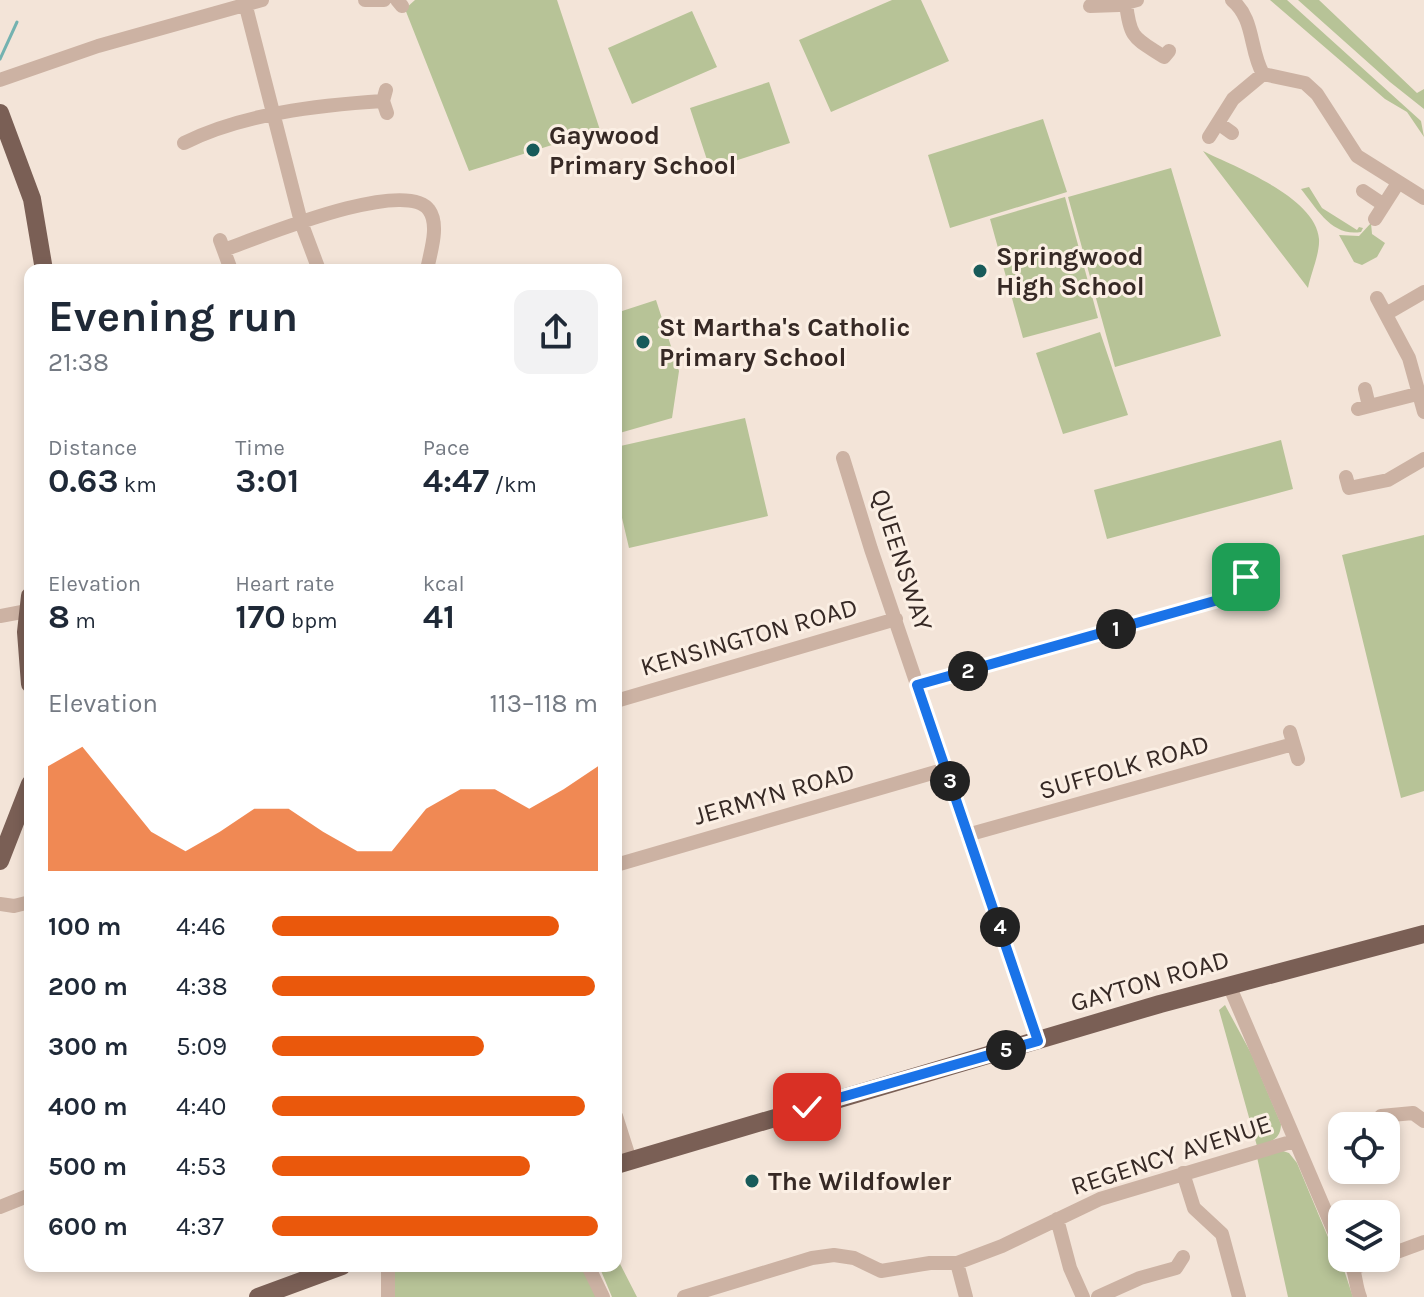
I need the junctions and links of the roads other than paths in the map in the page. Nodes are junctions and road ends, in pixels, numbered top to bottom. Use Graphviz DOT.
graph roads {
  1 [pos="262,0"];
  2 [pos="365,0"];
  3 [pos="384,0"];
  4 [pos="1232,0"];
  5 [pos="1131,2"];
  6 [pos="245,3"];
  7 [pos="1090,6"];
  8 [pos="1169,51"];
  9 [pos="1263,74"];
  10 [pos="0,80"];
  11 [pos="385,102"];
  12 [pos="0,113"];
  13 [pos="273,116"];
  14 [pos="1218,123"];
  15 [pos="1232,133"];
  16 [pos="1209,137"];
  17 [pos="184,143"];
  18 [pos="1398,183"];
  19 [pos="1363,191"];
  20 [pos="1424,198"];
  21 [pos="1384,205"];
  22 [pos="1375,219"];
  23 [pos="301,222"];
  24 [pos="43,264"];
  25 [pos="229,264"];
  26 [pos="317,264"];
  27 [pos="430,264"];
  28 [pos="1424,292"];
  29 [pos="1377,298"];
  30 [pos="1386,314"];
  31 [pos="1365,389"];
  32 [pos="1417,394"];
  33 [pos="1424,412"];
  34 [pos="843,458"];
  35 [pos="1424,459"];
  36 [pos="1349,487"];
  37 [pos="1250,590"];
  38 [pos="24,605"];
  39 [pos="0,616"];
  40 [pos="896,619"];
  41 [pos="917,685"];
  42 [pos="622,699"];
  43 [pos="1298,759"];
  44 [pos="946,769"];
  45 [pos="24,799"];
  46 [pos="967,835"];
  47 [pos="0,861"];
  48 [pos="622,863"];
  49 [pos="0,904"];
  50 [pos="24,904"];
  51 [pos="1424,934"];
  52 [pos="1229,985"];
  53 [pos="1038,1041"];
  54 [pos="1400,1114"];
  55 [pos="1424,1121"];
  56 [pos="1294,1141"];
  57 [pos="623,1162"];
  58 [pos="1183,1173"];
  59 [pos="24,1197"];
  60 [pos="0,1207"];
  61 [pos="1328,1218"];
  62 [pos="1057,1219"];
  63 [pos="1424,1242"];
  64 [pos="1400,1251"];
  65 [pos="1183,1257"];
  66 [pos="957,1263"];
  67 [pos="326,1272"];
  68 [pos="388,1272"];
  69 [pos="591,1272"];
  70 [pos="1352,1272"];
  71 [pos="258,1297"];
  72 [pos="388,1297"];
  73 [pos="603,1297"];
  74 [pos="685,1297"];
  75 [pos="966,1297"];
  76 [pos="1083,1297"];
  77 [pos="1098,1297"];
  78 [pos="1239,1297"];
  79 [pos="1360,1297"];
  1 -- 6 [label="street"];
  2 -- 3 [label="street"];
  4 -- 9 [label="street"];
  5 -- 7 [label="street"];
  5 -- 8 [label="street"];
  6 -- 10 [label="street"];
  6 -- 13 [label="street"];
  9 -- 14 [label="street"];
  9 -- 18 [label="street"];
  11 -- 13 [label="street"];
  12 -- 24 [label="main road"];
  13 -- 17 [label="street"];
  13 -- 23 [label="street"];
  14 -- 15 [label="street"];
  14 -- 16 [label="street"];
  18 -- 20 [label="street"];
  18 -- 21 [label="street"];
  19 -- 21 [label="street"];
  21 -- 22 [label="street"];
  23 -- 25 [label="street"];
  23 -- 26 [label="street"];
  23 -- 27 [label="street"];
  28 -- 30 [label="street"];
  29 -- 30 [label="street"];
  30 -- 32 [label="street"];
  31 -- 32 [label="street"];
  32 -- 33 [label="street"];
  34 -- 40 [label="street, QUEENSWAY"];
  35 -- 36 [label="street"];
  37 -- 41 [label="street"];
  38 -- 39 [label="street"];
  40 -- 41 [label="street, QUEENSWAY"];
  40 -- 42 [label="street, KENSINGTON ROAD"];
  41 -- 44 [label="street, QUEENSWAY"];
  43 -- 46 [label="street, SUFFOLK ROAD"];
  44 -- 46 [label="street, QUEENSWAY"];
  44 -- 48 [label="street, JERMYN ROAD"];
  45 -- 47 [label="main road"];
  46 -- 53 [label="street, QUEENSWAY"];
  49 -- 50 [label="street"];
  51 -- 52 [label="main road, GAYTON ROAD"];
  52 -- 53 [label="main road, GAYTON ROAD"];
  52 -- 56 [label="street"];
  53 -- 57 [label="main road, GAYTON ROAD"];
  54 -- 55 [label="street"];
  56 -- 58 [label="street, REGENCY AVENUE"];
  56 -- 61 [label="street"];
  58 -- 62 [label="street, REGENCY AVENUE"];
  58 -- 78 [label="street"];
  59 -- 60 [label="street"];
  62 -- 66 [label="street, REGENCY AVENUE"];
  62 -- 76 [label="street"];
  63 -- 64 [label="street"];
  65 -- 77 [label="street"];
  66 -- 74 [label="street, REGENCY AVENUE"];
  66 -- 75 [label="street"];
  67 -- 71 [label="main road"];
  68 -- 72 [label="street"];
  69 -- 73 [label="street"];
  70 -- 79 [label="street"];
}
